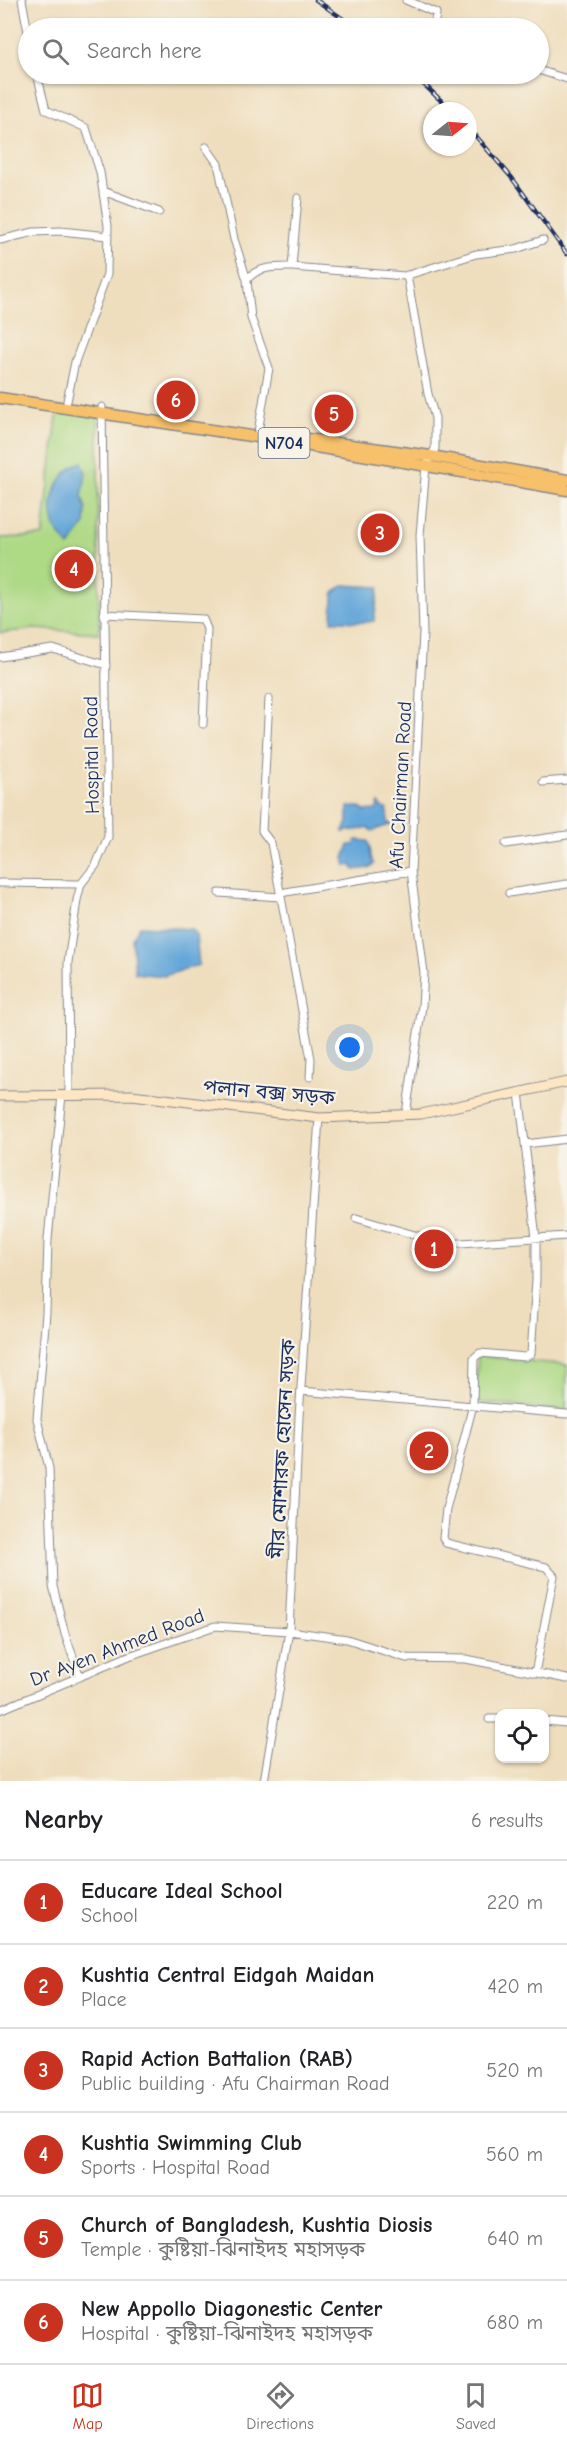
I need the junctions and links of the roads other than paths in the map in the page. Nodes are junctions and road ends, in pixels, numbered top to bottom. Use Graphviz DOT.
graph roads {
  1 [pos="22,0"];
  2 [pos="406,0"];
  3 [pos="25,18"];
  4 [pos="435,18"];
  5 [pos="549,73"];
  6 [pos="567,79"];
  7 [pos="40,84"];
  8 [pos="206,147"];
  9 [pos="103,191"];
  10 [pos="298,198"];
  11 [pos="159,212"];
  12 [pos="108,236"];
  13 [pos="0,240"];
  14 [pos="543,240"];
  15 [pos="292,267"];
  16 [pos="408,275"];
  17 [pos="247,280"];
  18 [pos="0,391"];
  19 [pos="0,398"];
  20 [pos="43,400"];
  21 [pos="67,401"];
  22 [pos="102,410"];
  23 [pos="191,424"];
  24 [pos="258,432"];
  25 [pos="429,461"];
  26 [pos="534,479"];
  27 [pos="567,480"];
  28 [pos="567,490"];
  29 [pos="104,614"];
  30 [pos="0,657"];
  31 [pos="106,665"];
  32 [pos="269,699"];
  33 [pos="203,724"];
  34 [pos="567,780"];
  35 [pos="543,782"];
  36 [pos="567,835"];
  37 [pos="506,844"];
  38 [pos="411,871"];
  39 [pos="0,883"];
  40 [pos="81,884"];
  41 [pos="567,884"];
  42 [pos="219,893"];
  43 [pos="509,893"];
  44 [pos="280,895"];
  45 [pos="310,1077"];
  46 [pos="567,1082"];
  47 [pos="519,1092"];
  48 [pos="66,1094"];
  49 [pos="0,1096"];
  50 [pos="406,1114"];
  51 [pos="320,1118"];
  52 [pos="567,1140"];
  53 [pos="526,1144"];
  54 [pos="356,1218"];
  55 [pos="567,1236"];
  56 [pos="536,1238"];
  57 [pos="301,1391"];
  58 [pos="473,1406"];
  59 [pos="567,1414"];
  60 [pos="289,1631"];
  61 [pos="535,1673"];
  62 [pos="80,1677"];
  63 [pos="567,1679"];
  64 [pos="0,1710"];
  65 [pos="489,1719"];
  66 [pos="495,1719"];
  67 [pos="549,1721"];
  68 [pos="567,1723"];
  69 [pos="264,1781"];
  1 -- 3 [label="street"];
  2 -- 4 [label="street"];
  5 -- 6 [label="street"];
  7 -- 9 [label="street"];
  8 -- 17 [label="street"];
  9 -- 11 [label="street"];
  9 -- 12 [label="street"];
  10 -- 15 [label="street"];
  12 -- 13 [label="street"];
  12 -- 21 [label="street"];
  14 -- 16 [label="street"];
  15 -- 16 [label="street"];
  15 -- 17 [label="street"];
  16 -- 25 [label="street, Afu Chairman Road"];
  17 -- 24 [label="street"];
  18 -- 20 [label="highway, N704"];
  19 -- 20 [label="highway, N704"];
  20 -- 21 [label="highway, N704"];
  20 -- 22 [label="highway, N704"];
  21 -- 22 [label="highway, N704"];
  22 -- 23 [label="highway, N704"];
  22 -- 29 [label="street, Hospital Road"];
  23 -- 24 [label="highway, N704"];
  23 -- 25 [label="highway, N704"];
  24 -- 25 [label="highway, N704"];
  25 -- 26 [label="highway, N704"];
  25 -- 38 [label="street, Afu Chairman Road"];
  26 -- 27 [label="highway, N704"];
  26 -- 28 [label="highway, N704"];
  29 -- 31 [label="street, Hospital Road"];
  29 -- 33 [label="street"];
  30 -- 31 [label="street"];
  31 -- 40 [label="street, Hospital Road"];
  32 -- 44 [label="street"];
  34 -- 35 [label="street"];
  36 -- 37 [label="street"];
  38 -- 44 [label="street"];
  38 -- 50 [label="street, Afu Chairman Road"];
  39 -- 40 [label="street"];
  40 -- 48 [label="street, Hospital Road"];
  41 -- 43 [label="street"];
  42 -- 44 [label="street"];
  44 -- 45 [label="street"];
  46 -- 47 [label="main road, পলান বক্স সড়ক"];
  47 -- 50 [label="main road, পলান বক্স সড়ক"];
  47 -- 53 [label="street"];
  48 -- 49 [label="main road, পলান বক্স সড়ক"];
  48 -- 51 [label="main road, পলান বক্স সড়ক"];
  48 -- 62 [label="street, Hospital Road"];
  50 -- 51 [label="main road, পলান বক্স সড়ক"];
  51 -- 57 [label="street, মীর মোশারফ হোসেন সড়ক"];
  52 -- 53 [label="street"];
  53 -- 56 [label="street"];
  54 -- 56 [label="street"];
  55 -- 56 [label="street"];
  56 -- 58 [label="street"];
  57 -- 58 [label="street"];
  57 -- 60 [label="street, মীর মোশারফ হোসেন সড়ক"];
  58 -- 59 [label="street"];
  58 -- 61 [label="street"];
  60 -- 61 [label="street, Dr Ayen Ahmed Road"];
  60 -- 62 [label="street, Dr Ayen Ahmed Road"];
  60 -- 69 [label="street, মীর মোশারফ হোসেন সড়ক"];
  61 -- 63 [label="street, Dr Ayen Ahmed Road"];
  62 -- 64 [label="street, Dr Ayen Ahmed Road"];
  65 -- 66 [label="street"];
  67 -- 68 [label="street"];
}
